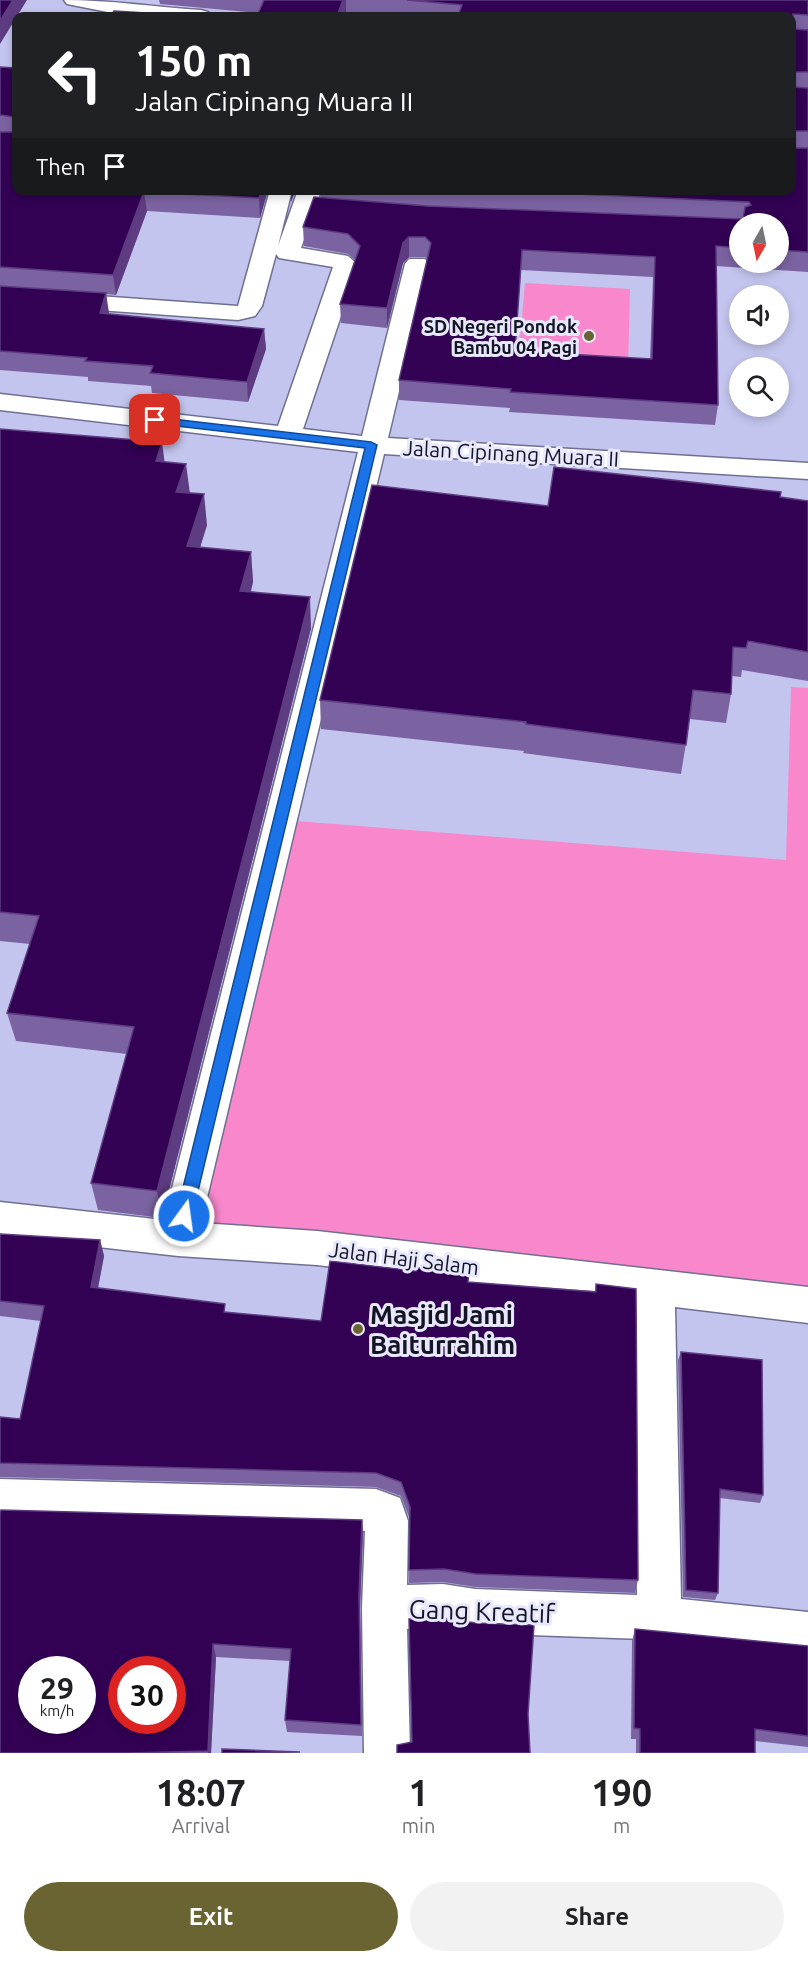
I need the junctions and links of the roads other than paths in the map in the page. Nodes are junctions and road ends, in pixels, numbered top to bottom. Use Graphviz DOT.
graph roads {
  1 [pos="74,0"];
  2 [pos="144,12"];
  3 [pos="280,195"];
  4 [pos="307,198"];
  5 [pos="372,212"];
  6 [pos="417,264"];
  7 [pos="0,296"];
  8 [pos="0,402"];
  9 [pos="288,436"];
  10 [pos="371,445"];
  11 [pos="808,471"];
  12 [pos="0,1219"];
  13 [pos="178,1239"];
  14 [pos="656,1287"];
  15 [pos="808,1305"];
  16 [pos="0,1500"];
  17 [pos="384,1608"];
  18 [pos="659,1621"];
  19 [pos="808,1634"];
  20 [pos="387,1753"];
  1 -- 2 [label="street"];
  3 -- 7 [label="street"];
  4 -- 5 [label="street"];
  4 -- 9 [label="street"];
  6 -- 10 [label="street"];
  8 -- 9 [label="street, Jalan Cipinang Muara II"];
  9 -- 10 [label="street, Jalan Cipinang Muara II"];
  10 -- 11 [label="street, Jalan Cipinang Muara II"];
  10 -- 13 [label="street"];
  12 -- 13 [label="street, Jalan Haji Salam"];
  13 -- 14 [label="street, Jalan Haji Salam"];
  14 -- 15 [label="street, Jalan Haji Salam"];
  14 -- 18 [label="street"];
  16 -- 17 [label="street, Gang Kreatif"];
  17 -- 18 [label="street, Gang Kreatif"];
  17 -- 20 [label="street"];
  18 -- 19 [label="street, Gang Kreatif"];
}
